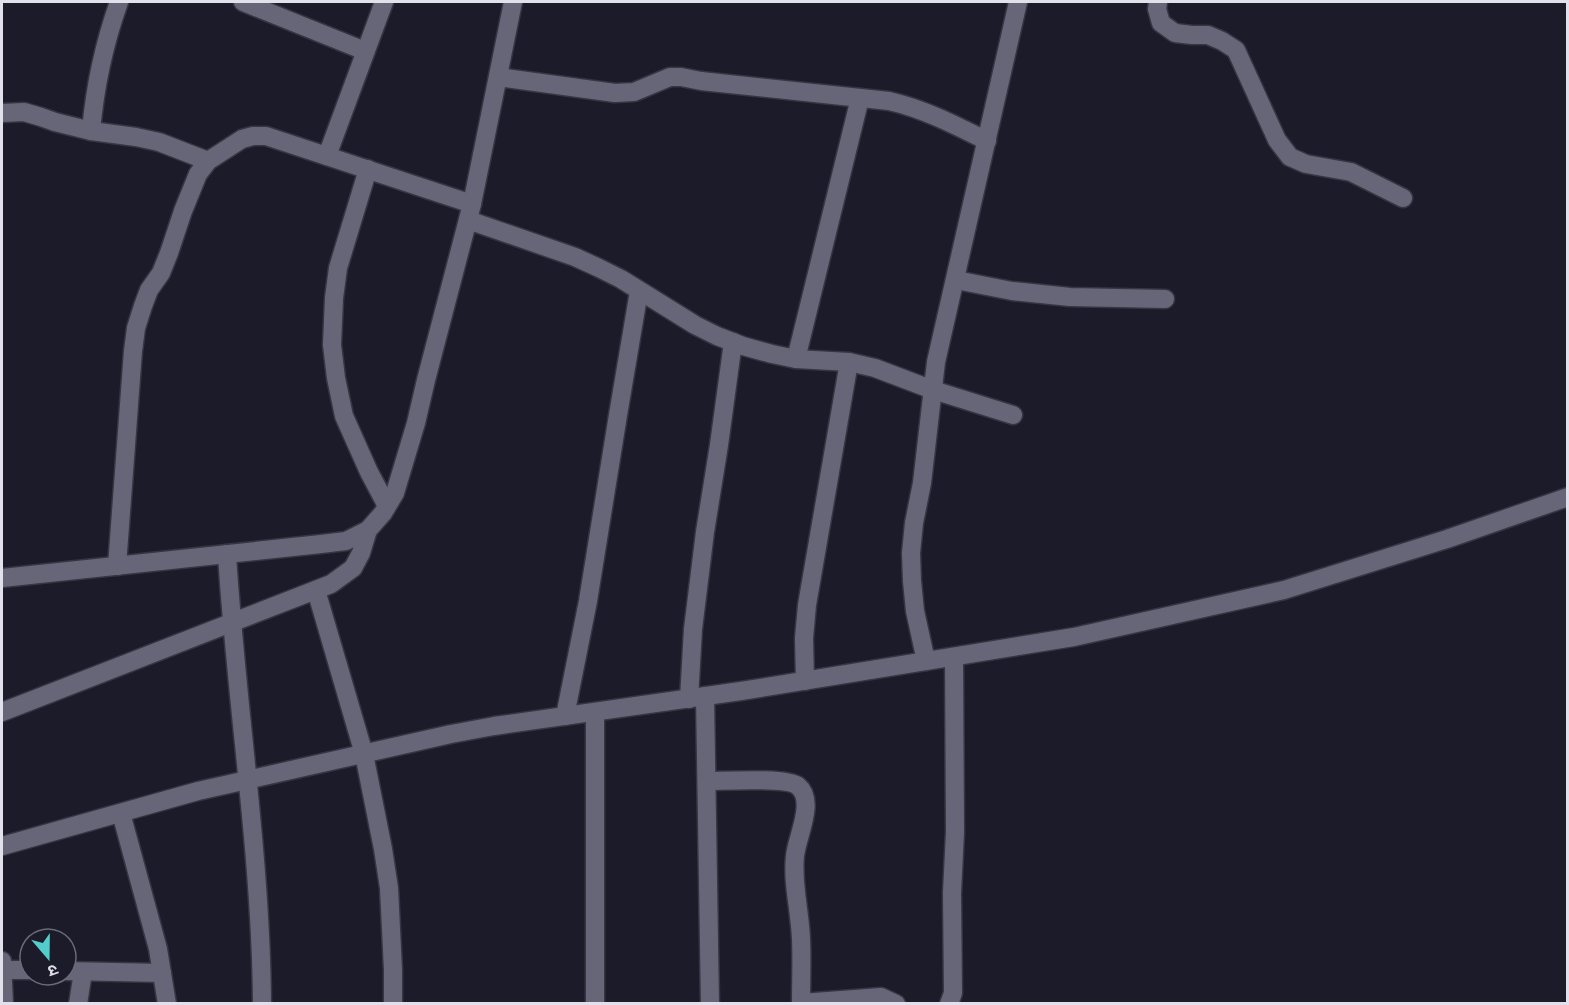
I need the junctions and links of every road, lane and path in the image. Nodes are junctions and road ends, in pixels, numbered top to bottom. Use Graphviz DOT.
graph roads {
  1 [pos="119,2"];
  2 [pos="243,2"];
  3 [pos="384,2"];
  4 [pos="513,2"];
  5 [pos="1018,2"];
  6 [pos="1158,2"];
  7 [pos="365,51"];
  8 [pos="498,77"];
  9 [pos="860,98"];
  10 [pos="2,113"];
  11 [pos="91,131"];
  12 [pos="987,141"];
  13 [pos="327,156"];
  14 [pos="208,161"];
  15 [pos="368,169"];
  16 [pos="1403,198"];
  17 [pos="470,212"];
  18 [pos="956,280"];
  19 [pos="639,291"];
  20 [pos="1165,299"];
  21 [pos="733,342"];
  22 [pos="796,358"];
  23 [pos="849,362"];
  24 [pos="933,390"];
  25 [pos="1012,415"];
  26 [pos="1568,496"];
  27 [pos="387,506"];
  28 [pos="368,530"];
  29 [pos="227,554"];
  30 [pos="117,566"];
  31 [pos="2,578"];
  32 [pos="316,590"];
  33 [pos="231,623"];
  34 [pos="954,657"];
  35 [pos="926,661"];
  36 [pos="805,681"];
  37 [pos="697,697"];
  38 [pos="2,712"];
  39 [pos="595,712"];
  40 [pos="565,716"];
  41 [pos="364,754"];
  42 [pos="247,781"];
  43 [pos="706,781"];
  44 [pos="122,813"];
  45 [pos="2,846"];
  46 [pos="2,965"];
  47 [pos="18,968"];
  48 [pos="78,971"];
  49 [pos="162,973"];
  50 [pos="76,987"];
  51 [pos="801,1003"];
  52 [pos="4,1004"];
  53 [pos="78,1004"];
  54 [pos="167,1004"];
  55 [pos="262,1004"];
  56 [pos="393,1004"];
  57 [pos="595,1004"];
  58 [pos="710,1004"];
  59 [pos="896,1004"];
  60 [pos="949,1004"];
  1 -- 11 [label="street"];
  2 -- 7 [label="street"];
  3 -- 7 [label="street"];
  4 -- 8 [label="street"];
  5 -- 12 [label="street"];
  6 -- 16 [label="street"];
  7 -- 13 [label="street"];
  8 -- 9 [label="street"];
  8 -- 17 [label="street"];
  9 -- 12 [label="street"];
  9 -- 22 [label="street"];
  10 -- 11 [label="street"];
  11 -- 14 [label="street"];
  12 -- 18 [label="street"];
  13 -- 14 [label="street"];
  13 -- 15 [label="street"];
  14 -- 30 [label="street"];
  15 -- 17 [label="street"];
  15 -- 27 [label="street"];
  17 -- 19 [label="street"];
  17 -- 27 [label="street"];
  18 -- 20 [label="street"];
  18 -- 24 [label="street"];
  19 -- 21 [label="street"];
  19 -- 40 [label="street"];
  21 -- 22 [label="street"];
  21 -- 37 [label="street"];
  22 -- 23 [label="street"];
  23 -- 24 [label="street"];
  23 -- 36 [label="street"];
  24 -- 25 [label="street"];
  24 -- 35 [label="street"];
  26 -- 34 [label="street"];
  27 -- 28 [label="street"];
  28 -- 29 [label="street"];
  28 -- 32 [label="street"];
  29 -- 30 [label="street"];
  29 -- 33 [label="street"];
  30 -- 31 [label="street"];
  32 -- 33 [label="street"];
  32 -- 41 [label="street"];
  33 -- 38 [label="street"];
  33 -- 42 [label="street"];
  34 -- 35 [label="street"];
  34 -- 60 [label="street"];
  35 -- 36 [label="street"];
  36 -- 37 [label="street"];
  37 -- 39 [label="street"];
  37 -- 43 [label="street"];
  39 -- 40 [label="street"];
  39 -- 57 [label="street"];
  40 -- 41 [label="street"];
  41 -- 42 [label="street"];
  41 -- 56 [label="street"];
  42 -- 44 [label="street"];
  42 -- 55 [label="street"];
  43 -- 51 [label="street"];
  43 -- 58 [label="street"];
  44 -- 45 [label="street"];
  44 -- 49 [label="street"];
  46 -- 47 [label="street"];
  46 -- 52 [label="street"];
  48 -- 49 [label="street"];
  49 -- 54 [label="street"];
  50 -- 53 [label="street"];
  51 -- 59 [label="street"];
}
